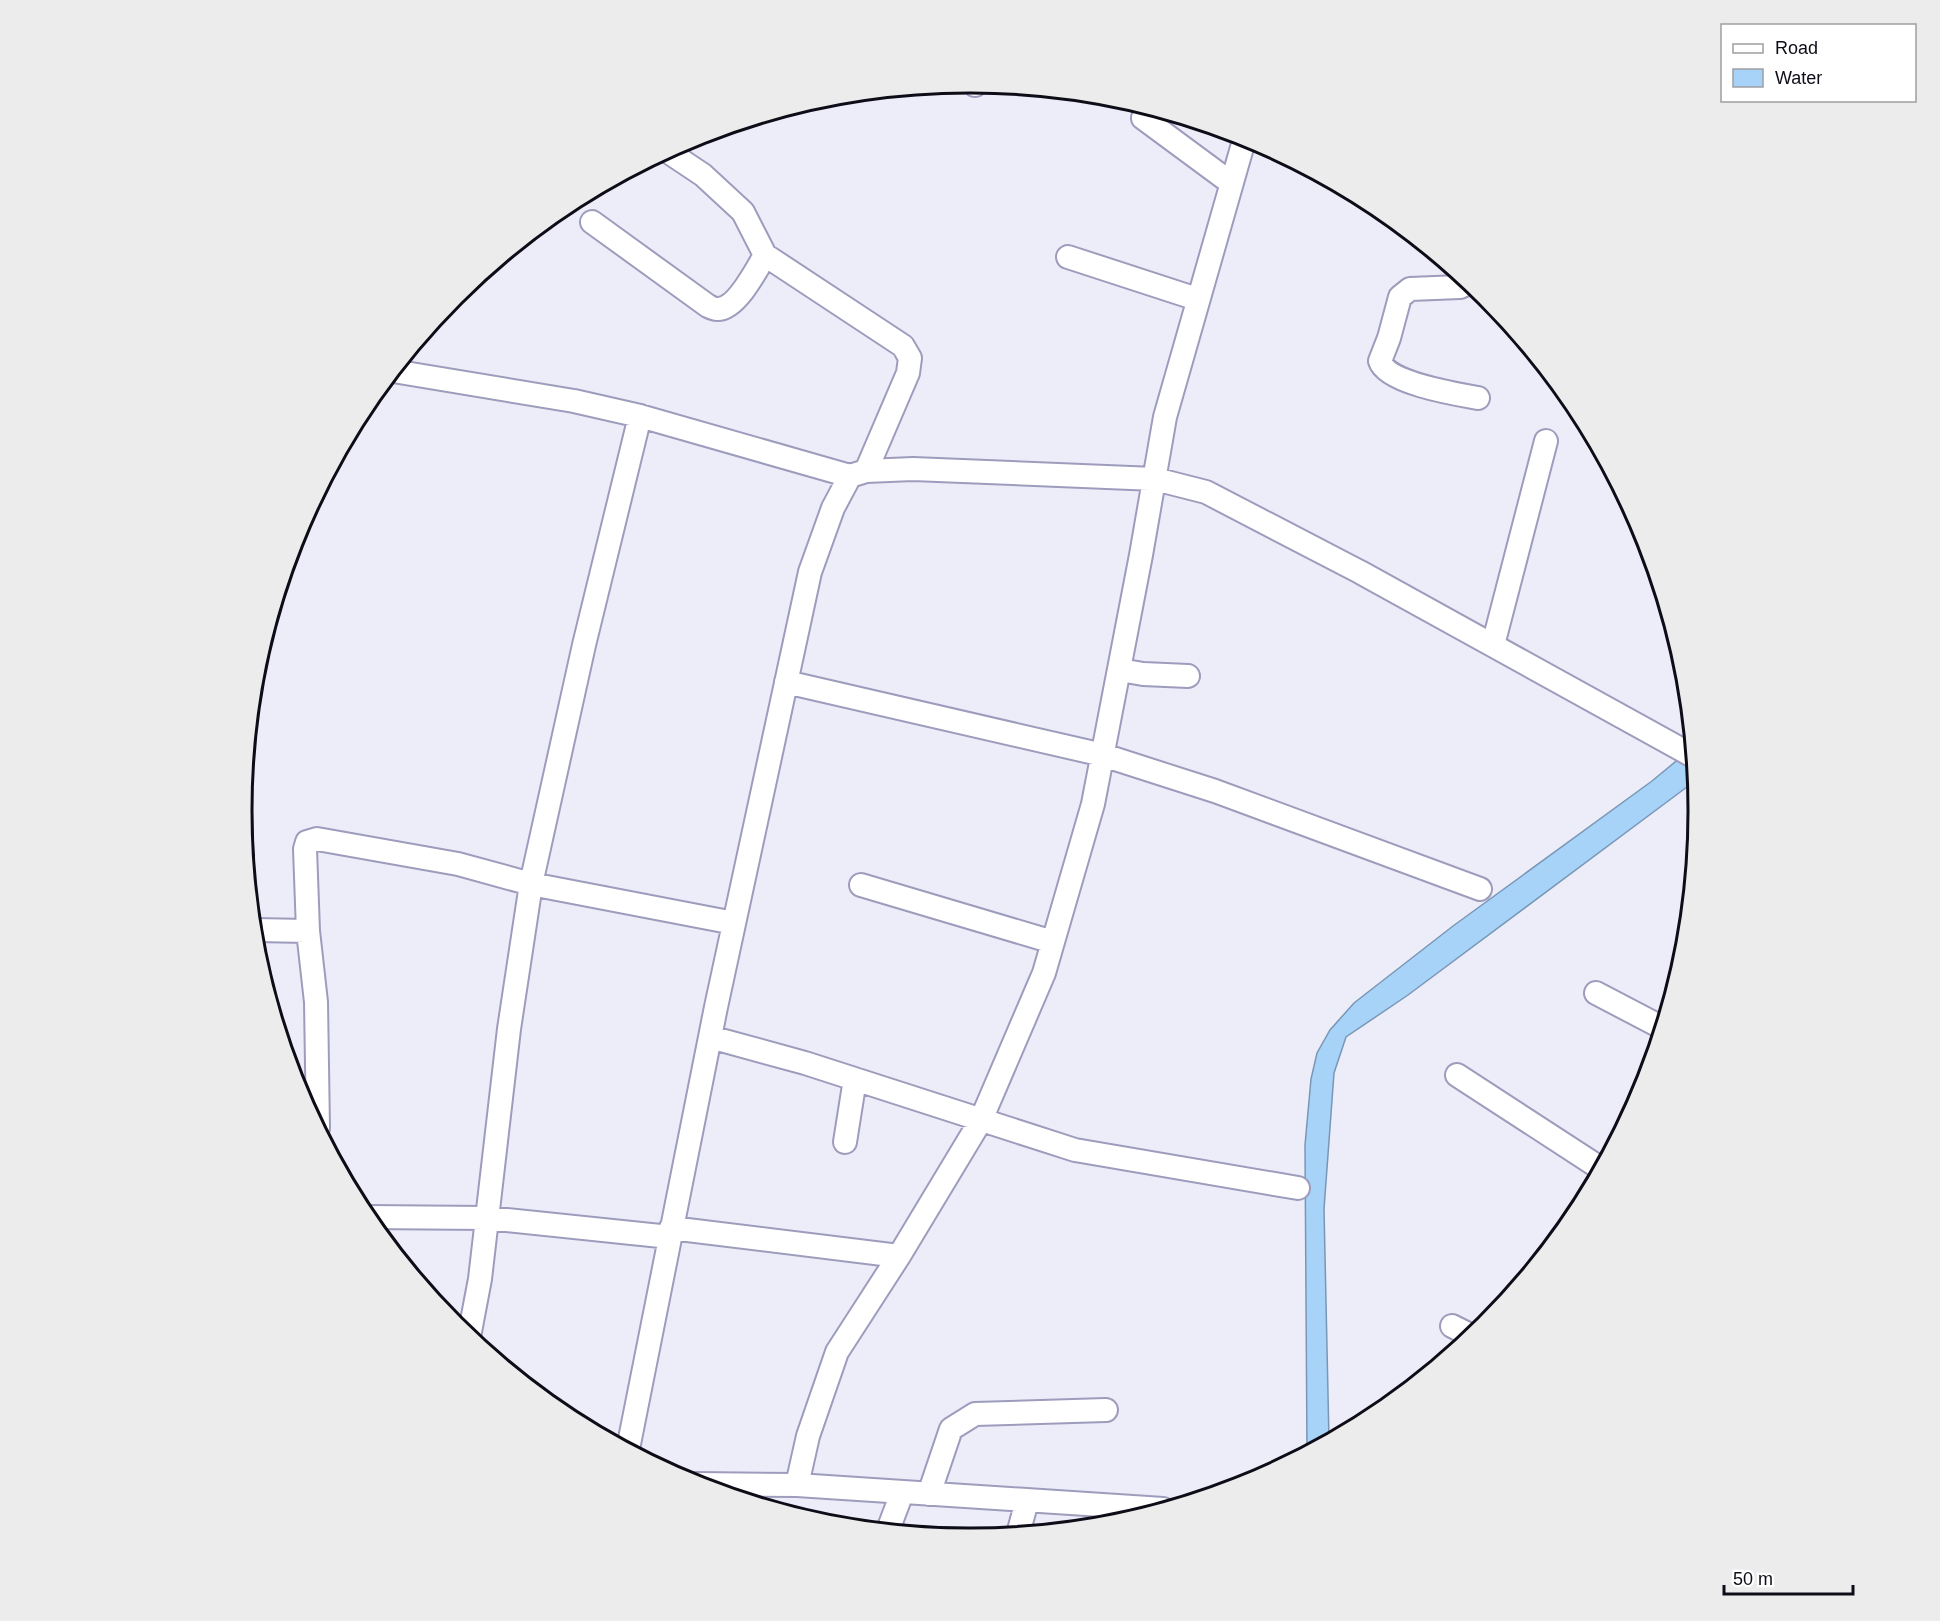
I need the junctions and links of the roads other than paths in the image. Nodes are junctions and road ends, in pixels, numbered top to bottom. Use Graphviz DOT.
graph roads {
  1 [pos="1143,118"];
  2 [pos="1242,147"];
  3 [pos="676,157"];
  4 [pos="1231,183"];
  5 [pos="592,222"];
  6 [pos="765,255"];
  7 [pos="1068,257"];
  8 [pos="1460,287"];
  9 [pos="1197,299"];
  10 [pos="402,372"];
  11 [pos="1478,398"];
  12 [pos="640,416"];
  13 [pos="1546,441"];
  14 [pos="858,474"];
  15 [pos="1155,479"];
  16 [pos="1493,645"];
  17 [pos="1120,670"];
  18 [pos="1188,676"];
  19 [pos="786,682"];
  20 [pos="1685,752"];
  21 [pos="1103,755"];
  22 [pos="531,885"];
  23 [pos="861,885"];
  24 [pos="1480,889"];
  25 [pos="734,922"];
  26 [pos="263,930"];
  27 [pos="308,931"];
  28 [pos="1053,942"];
  29 [pos="1596,993"];
  30 [pos="1654,1024"];
  31 [pos="710,1037"];
  32 [pos="1457,1075"];
  33 [pos="855,1079"];
  34 [pos="318,1109"];
  35 [pos="981,1120"];
  36 [pos="845,1142"];
  37 [pos="1594,1164"];
  38 [pos="1298,1188"];
  39 [pos="379,1217"];
  40 [pos="487,1218"];
  41 [pos="670,1232"];
  42 [pos="899,1256"];
  43 [pos="471,1326"];
  44 [pos="1106,1410"];
  45 [pos="629,1442"];
  46 [pos="724,1484"];
  47 [pos="797,1485"];
  48 [pos="902,1492"];
  49 [pos="929,1494"];
  50 [pos="1027,1501"];
  51 [pos="1100,1516"];
  52 [pos="890,1523"];
  53 [pos="1020,1526"];
  1 -- 4 [label="street"];
  2 -- 4 [label="street"];
  3 -- 6 [label="street"];
  4 -- 9 [label="street"];
  5 -- 6 [label="street"];
  6 -- 14 [label="street"];
  7 -- 9 [label="street"];
  8 -- 11 [label="street"];
  9 -- 15 [label="street"];
  10 -- 12 [label="street"];
  12 -- 14 [label="street"];
  12 -- 22 [label="street"];
  13 -- 16 [label="street"];
  14 -- 15 [label="street"];
  14 -- 19 [label="street"];
  15 -- 16 [label="street"];
  15 -- 17 [label="street"];
  16 -- 20 [label="street"];
  17 -- 18 [label="street"];
  17 -- 21 [label="street"];
  19 -- 21 [label="street"];
  19 -- 25 [label="street"];
  21 -- 24 [label="street"];
  21 -- 28 [label="street"];
  22 -- 25 [label="street"];
  22 -- 27 [label="street"];
  22 -- 40 [label="street"];
  23 -- 28 [label="street"];
  25 -- 31 [label="street"];
  26 -- 27 [label="street"];
  27 -- 34 [label="street"];
  28 -- 35 [label="street"];
  29 -- 30 [label="street"];
  31 -- 33 [label="street"];
  31 -- 41 [label="street"];
  32 -- 37 [label="street"];
  33 -- 35 [label="street"];
  33 -- 36 [label="street"];
  35 -- 38 [label="street"];
  35 -- 42 [label="street"];
  39 -- 40 [label="street"];
  40 -- 41 [label="street"];
  40 -- 43 [label="street"];
  41 -- 42 [label="street"];
  41 -- 45 [label="street"];
  42 -- 47 [label="street"];
  44 -- 49 [label="street"];
  46 -- 47 [label="street"];
  47 -- 48 [label="street"];
  48 -- 49 [label="street"];
  48 -- 52 [label="street"];
  49 -- 50 [label="street"];
  50 -- 51 [label="street"];
  50 -- 53 [label="street"];
}
